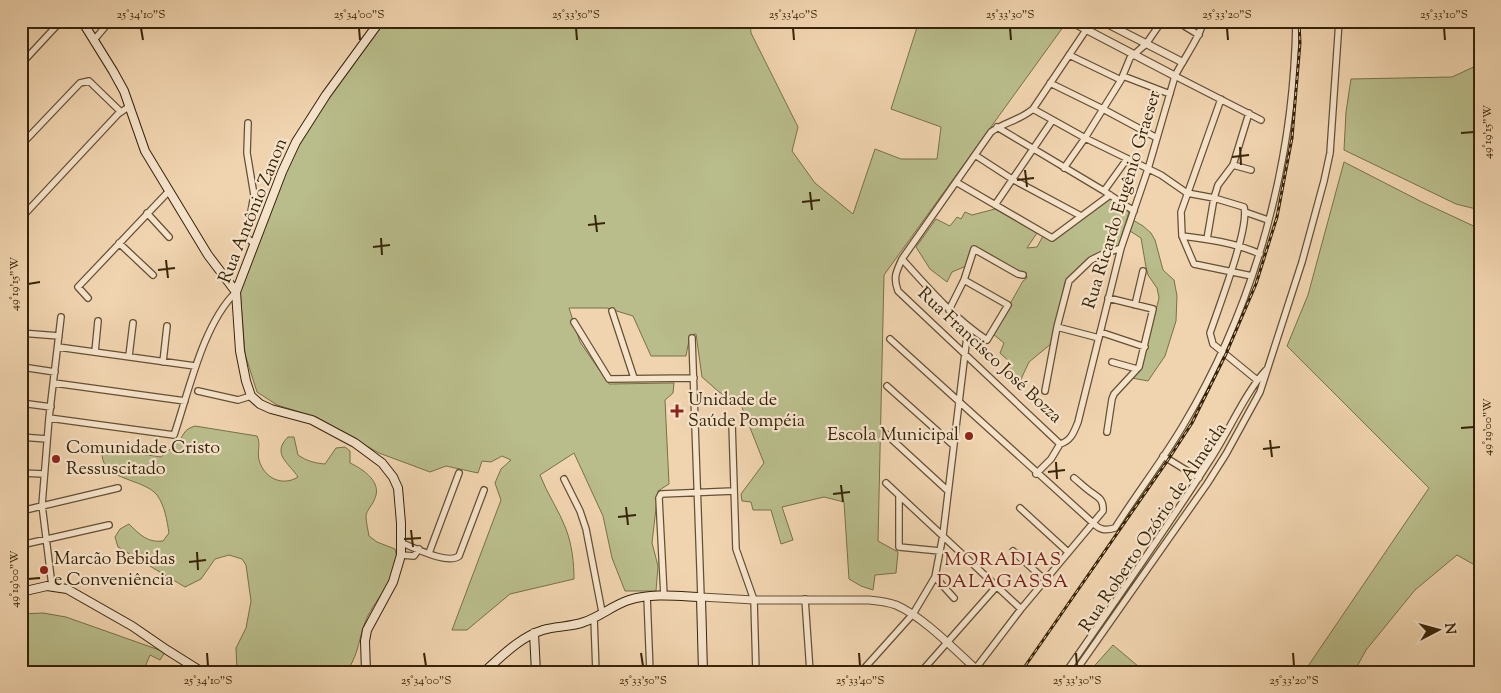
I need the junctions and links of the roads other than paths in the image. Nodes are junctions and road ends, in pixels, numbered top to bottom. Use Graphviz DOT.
graph roads {
  1 [pos="61,21"];
  2 [pos="82,21"];
  3 [pos="110,21"];
  4 [pos="354,21"];
  5 [pos="380,21"];
  6 [pos="1070,21"];
  7 [pos="1092,21"];
  8 [pos="1102,21"];
  9 [pos="1162,21"];
  10 [pos="1168,21"];
  11 [pos="1203,21"];
  12 [pos="1296,21"];
  13 [pos="1339,21"];
  14 [pos="1086,30"];
  15 [pos="1199,35"];
  16 [pos="94,40"];
  17 [pos="1146,44"];
  18 [pos="1134,54"];
  19 [pos="1068,55"];
  20 [pos="1182,62"];
  21 [pos="21,64"];
  22 [pos="1175,76"];
  23 [pos="1122,78"];
  24 [pos="1050,83"];
  25 [pos="1170,94"];
  26 [pos="1221,100"];
  27 [pos="130,106"];
  28 [pos="1033,109"];
  29 [pos="1103,109"];
  30 [pos="121,112"];
  31 [pos="1249,114"];
  32 [pos="1261,120"];
  33 [pos="1052,121"];
  34 [pos="248,123"];
  35 [pos="997,127"];
  36 [pos="1085,138"];
  37 [pos="1157,138"];
  38 [pos="21,145"];
  39 [pos="1032,149"];
  40 [pos="975,155"];
  41 [pos="1127,158"];
  42 [pos="1233,165"];
  43 [pos="1064,168"];
  44 [pos="1148,169"];
  45 [pos="1251,170"];
  46 [pos="1012,179"];
  47 [pos="956,182"];
  48 [pos="169,191"];
  49 [pos="1104,191"];
  50 [pos="1187,193"];
  51 [pos="1110,194"];
  52 [pos="1214,198"];
  53 [pos="995,205"];
  54 [pos="1244,209"];
  55 [pos="1134,211"];
  56 [pos="147,214"];
  57 [pos="1081,216"];
  58 [pos="21,218"];
  59 [pos="1268,220"];
  60 [pos="1182,236"];
  61 [pos="169,237"];
  62 [pos="1208,239"];
  63 [pos="119,243"];
  64 [pos="255,244"];
  65 [pos="1239,247"];
  66 [pos="1121,248"];
  67 [pos="1260,254"];
  68 [pos="902,259"];
  69 [pos="1143,271"];
  70 [pos="1231,272"];
  71 [pos="153,275"];
  72 [pos="1023,275"];
  73 [pos="1252,276"];
  74 [pos="964,280"];
  75 [pos="236,292"];
  76 [pos="88,298"];
  77 [pos="1108,298"];
  78 [pos="1134,305"];
  79 [pos="949,310"];
  80 [pos="612,311"];
  81 [pos="61,317"];
  82 [pos="98,321"];
  83 [pos="574,322"];
  84 [pos="133,323"];
  85 [pos="167,326"];
  86 [pos="1057,327"];
  87 [pos="968,328"];
  88 [pos="21,333"];
  89 [pos="1100,335"];
  90 [pos="59,336"];
  91 [pos="692,338"];
  92 [pos="890,339"];
  93 [pos="58,347"];
  94 [pos="1145,347"];
  95 [pos="1223,350"];
  96 [pos="95,352"];
  97 [pos="964,354"];
  98 [pos="129,356"];
  99 [pos="164,362"];
  100 [pos="1112,362"];
  101 [pos="195,366"];
  102 [pos="22,367"];
  103 [pos="1268,368"];
  104 [pos="1137,369"];
  105 [pos="55,372"];
  106 [pos="634,378"];
  107 [pos="694,378"];
  108 [pos="1257,380"];
  109 [pos="54,383"];
  110 [pos="887,386"];
  111 [pos="198,391"];
  112 [pos="1045,391"];
  113 [pos="252,396"];
  114 [pos="958,400"];
  115 [pos="185,401"];
  116 [pos="21,403"];
  117 [pos="51,407"];
  118 [pos="49,418"];
  119 [pos="696,424"];
  120 [pos="1107,432"];
  121 [pos="886,434"];
  122 [pos="21,437"];
  123 [pos="48,439"];
  124 [pos="1060,444"];
  125 [pos="953,445"];
  126 [pos="1163,456"];
  127 [pos="21,473"];
  128 [pos="459,473"];
  129 [pos="44,474"];
  130 [pos="1036,474"];
  131 [pos="1074,478"];
  132 [pos="1199,478"];
  133 [pos="564,479"];
  134 [pos="886,483"];
  135 [pos="118,488"];
  136 [pos="484,490"];
  137 [pos="947,490"];
  138 [pos="734,492"];
  139 [pos="699,493"];
  140 [pos="899,496"];
  141 [pos="42,505"];
  142 [pos="1020,508"];
  143 [pos="21,511"];
  144 [pos="1093,523"];
  145 [pos="109,525"];
  146 [pos="943,535"];
  147 [pos="48,539"];
  148 [pos="402,543"];
  149 [pos="21,546"];
  150 [pos="419,550"];
  151 [pos="940,551"];
  152 [pos="1013,551"];
  153 [pos="1068,552"];
  154 [pos="430,554"];
  155 [pos="401,555"];
  156 [pos="935,577"];
  157 [pos="1045,580"];
  158 [pos="52,586"];
  159 [pos="997,586"];
  160 [pos="21,592"];
  161 [pos="647,596"];
  162 [pos="664,596"];
  163 [pos="701,597"];
  164 [pos="954,598"];
  165 [pos="805,599"];
  166 [pos="754,600"];
  167 [pos="1021,608"];
  168 [pos="602,612"];
  169 [pos="913,614"];
  170 [pos="594,618"];
  171 [pos="1102,620"];
  172 [pos="1108,624"];
  173 [pos="534,633"];
  174 [pos="1089,638"];
  175 [pos="1095,642"];
  176 [pos="947,644"];
  177 [pos="975,670"];
  178 [pos="202,672"];
  179 [pos="366,672"];
  180 [pos="484,672"];
  181 [pos="536,672"];
  182 [pos="596,672"];
  183 [pos="650,672"];
  184 [pos="703,672"];
  185 [pos="756,672"];
  186 [pos="810,672"];
  187 [pos="861,672"];
  188 [pos="921,672"];
  189 [pos="1066,672"];
  190 [pos="1075,672"];
  1 -- 21 [label="street"];
  2 -- 16 [label="main road"];
  3 -- 16 [label="street"];
  4 -- 5 [label="street"];
  5 -- 64 [label="main road, Rua Antônio Zanon"];
  6 -- 14 [label="street"];
  7 -- 14 [label="street"];
  8 -- 17 [label="street"];
  9 -- 17 [label="street"];
  10 -- 15 [label="street"];
  11 -- 15 [label="street, Rua Ricardo Eugênio Graeser"];
  12 -- 59 [label="street"];
  13 -- 103 [label="street, Rua Roberto Ozório de Almeida"];
  14 -- 18 [label="street"];
  14 -- 19 [label="street"];
  15 -- 20 [label="street, Rua Ricardo Eugênio Graeser"];
  16 -- 27 [label="main road"];
  17 -- 18 [label="street"];
  17 -- 20 [label="street"];
  18 -- 22 [label="street"];
  18 -- 23 [label="street"];
  19 -- 23 [label="street"];
  19 -- 24 [label="street"];
  20 -- 22 [label="street, Rua Ricardo Eugênio Graeser"];
  22 -- 25 [label="street, Rua Ricardo Eugênio Graeser"];
  22 -- 26 [label="street"];
  23 -- 25 [label="street"];
  23 -- 29 [label="street"];
  24 -- 28 [label="street"];
  24 -- 29 [label="street"];
  25 -- 37 [label="street, Rua Ricardo Eugênio Graeser"];
  26 -- 31 [label="street"];
  26 -- 50 [label="street"];
  27 -- 30 [label="street"];
  27 -- 48 [label="main road"];
  28 -- 33 [label="street"];
  28 -- 35 [label="street"];
  29 -- 36 [label="street"];
  29 -- 37 [label="street"];
  30 -- 38 [label="street"];
  30 -- 58 [label="street"];
  31 -- 32 [label="street"];
  31 -- 42 [label="street"];
  33 -- 36 [label="street"];
  33 -- 39 [label="street"];
  34 -- 64 [label="street"];
  35 -- 39 [label="street"];
  35 -- 40 [label="street"];
  36 -- 41 [label="street"];
  36 -- 43 [label="street"];
  37 -- 44 [label="street, Rua Ricardo Eugênio Graeser"];
  39 -- 43 [label="street"];
  39 -- 46 [label="street"];
  40 -- 46 [label="street"];
  40 -- 47 [label="street"];
  41 -- 44 [label="street"];
  41 -- 49 [label="street"];
  42 -- 45 [label="street"];
  42 -- 52 [label="street"];
  43 -- 49 [label="street"];
  44 -- 50 [label="street"];
  44 -- 55 [label="street, Rua Ricardo Eugênio Graeser"];
  46 -- 53 [label="street"];
  46 -- 57 [label="street"];
  47 -- 53 [label="street"];
  47 -- 68 [label="street"];
  48 -- 56 [label="street"];
  48 -- 75 [label="main road"];
  49 -- 51 [label="street"];
  50 -- 52 [label="street"];
  50 -- 60 [label="street"];
  51 -- 55 [label="street"];
  51 -- 57 [label="street"];
  52 -- 54 [label="street"];
  52 -- 62 [label="street"];
  53 -- 57 [label="street"];
  54 -- 59 [label="street"];
  54 -- 65 [label="street"];
  55 -- 66 [label="street, Rua Ricardo Eugênio Graeser"];
  56 -- 61 [label="street"];
  56 -- 63 [label="street"];
  59 -- 67 [label="street"];
  60 -- 62 [label="street"];
  60 -- 70 [label="street"];
  62 -- 65 [label="street"];
  63 -- 71 [label="street"];
  63 -- 76 [label="street"];
  64 -- 75 [label="main road, Rua Antônio Zanon"];
  65 -- 67 [label="street"];
  65 -- 70 [label="street"];
  66 -- 77 [label="street, Rua Ricardo Eugênio Graeser"];
  66 -- 86 [label="street"];
  67 -- 73 [label="street"];
  68 -- 79 [label="street"];
  68 -- 97 [label="street, Rua Francisco José Bozza"];
  69 -- 78 [label="street"];
  70 -- 73 [label="street"];
  70 -- 95 [label="street"];
  72 -- 74 [label="street"];
  73 -- 95 [label="street"];
  74 -- 79 [label="street"];
  74 -- 87 [label="street"];
  75 -- 101 [label="street"];
  75 -- 113 [label="main road, Rua Antônio Zanon"];
  77 -- 78 [label="street"];
  77 -- 89 [label="street, Rua Ricardo Eugênio Graeser"];
  78 -- 94 [label="street"];
  79 -- 87 [label="street"];
  80 -- 106 [label="street"];
  81 -- 90 [label="street"];
  82 -- 96 [label="street"];
  83 -- 106 [label="street"];
  84 -- 98 [label="street"];
  85 -- 99 [label="street"];
  86 -- 89 [label="street"];
  86 -- 112 [label="street"];
  87 -- 97 [label="street"];
  88 -- 90 [label="street"];
  89 -- 94 [label="street"];
  89 -- 124 [label="street, Rua Ricardo Eugênio Graeser"];
  90 -- 93 [label="street"];
  91 -- 107 [label="street"];
  92 -- 114 [label="street"];
  93 -- 96 [label="street"];
  93 -- 105 [label="street"];
  94 -- 104 [label="street"];
  95 -- 108 [label="street"];
  95 -- 126 [label="street"];
  96 -- 98 [label="street"];
  97 -- 114 [label="street"];
  97 -- 124 [label="street, Rua Francisco José Bozza"];
  98 -- 99 [label="street"];
  99 -- 101 [label="street"];
  100 -- 104 [label="street"];
  101 -- 115 [label="street"];
  102 -- 105 [label="street"];
  103 -- 108 [label="street"];
  103 -- 172 [label="street, Rua Roberto Ozório de Almeida"];
  104 -- 120 [label="street"];
  105 -- 109 [label="street"];
  106 -- 107 [label="street"];
  107 -- 119 [label="street"];
  108 -- 132 [label="street"];
  109 -- 115 [label="street"];
  109 -- 117 [label="street"];
  110 -- 125 [label="street"];
  111 -- 113 [label="street"];
  113 -- 148 [label="main road"];
  114 -- 125 [label="street"];
  114 -- 130 [label="street"];
  115 -- 118 [label="street"];
  116 -- 117 [label="street"];
  117 -- 118 [label="street"];
  118 -- 123 [label="street"];
  119 -- 138 [label="street"];
  119 -- 139 [label="street"];
  121 -- 137 [label="street"];
  122 -- 123 [label="street"];
  123 -- 129 [label="street"];
  124 -- 130 [label="street, Rua Ricardo Eugênio Graeser"];
  125 -- 137 [label="street"];
  126 -- 132 [label="street"];
  126 -- 144 [label="street"];
  127 -- 129 [label="street"];
  128 -- 154 [label="street"];
  129 -- 141 [label="street"];
  130 -- 144 [label="street"];
  131 -- 144 [label="street"];
  132 -- 171 [label="street"];
  133 -- 168 [label="street"];
  134 -- 140 [label="street"];
  135 -- 141 [label="street"];
  136 -- 154 [label="street"];
  137 -- 146 [label="street"];
  138 -- 139 [label="street"];
  138 -- 166 [label="street"];
  139 -- 162 [label="street"];
  139 -- 163 [label="street"];
  140 -- 146 [label="street"];
  140 -- 151 [label="street"];
  141 -- 143 [label="street"];
  141 -- 147 [label="street"];
  142 -- 153 [label="street"];
  144 -- 153 [label="street"];
  145 -- 147 [label="street"];
  146 -- 151 [label="street"];
  146 -- 159 [label="street"];
  147 -- 149 [label="street"];
  147 -- 158 [label="street"];
  148 -- 150 [label="street"];
  148 -- 155 [label="main road"];
  150 -- 154 [label="street"];
  150 -- 155 [label="street"];
  151 -- 156 [label="street"];
  152 -- 157 [label="street"];
  153 -- 157 [label="street"];
  155 -- 179 [label="main road"];
  156 -- 164 [label="street"];
  156 -- 169 [label="street"];
  157 -- 167 [label="street"];
  158 -- 160 [label="main road"];
  158 -- 178 [label="main road"];
  159 -- 167 [label="street"];
  159 -- 176 [label="street"];
  161 -- 162 [label="main road"];
  161 -- 168 [label="main road"];
  161 -- 183 [label="street"];
  162 -- 163 [label="main road"];
  163 -- 166 [label="street"];
  163 -- 184 [label="main road"];
  165 -- 166 [label="street"];
  165 -- 169 [label="street"];
  165 -- 186 [label="street"];
  166 -- 185 [label="street"];
  167 -- 177 [label="street"];
  168 -- 170 [label="main road"];
  169 -- 176 [label="street"];
  169 -- 187 [label="street"];
  170 -- 173 [label="main road"];
  170 -- 182 [label="street"];
  171 -- 172 [label="street"];
  171 -- 174 [label="street"];
  172 -- 175 [label="street, Rua Roberto Ozório de Almeida"];
  173 -- 180 [label="main road"];
  173 -- 181 [label="main road"];
  174 -- 175 [label="street"];
  174 -- 189 [label="street"];
  175 -- 190 [label="street, Rua Roberto Ozório de Almeida"];
  176 -- 177 [label="street"];
  176 -- 188 [label="street"];
}
